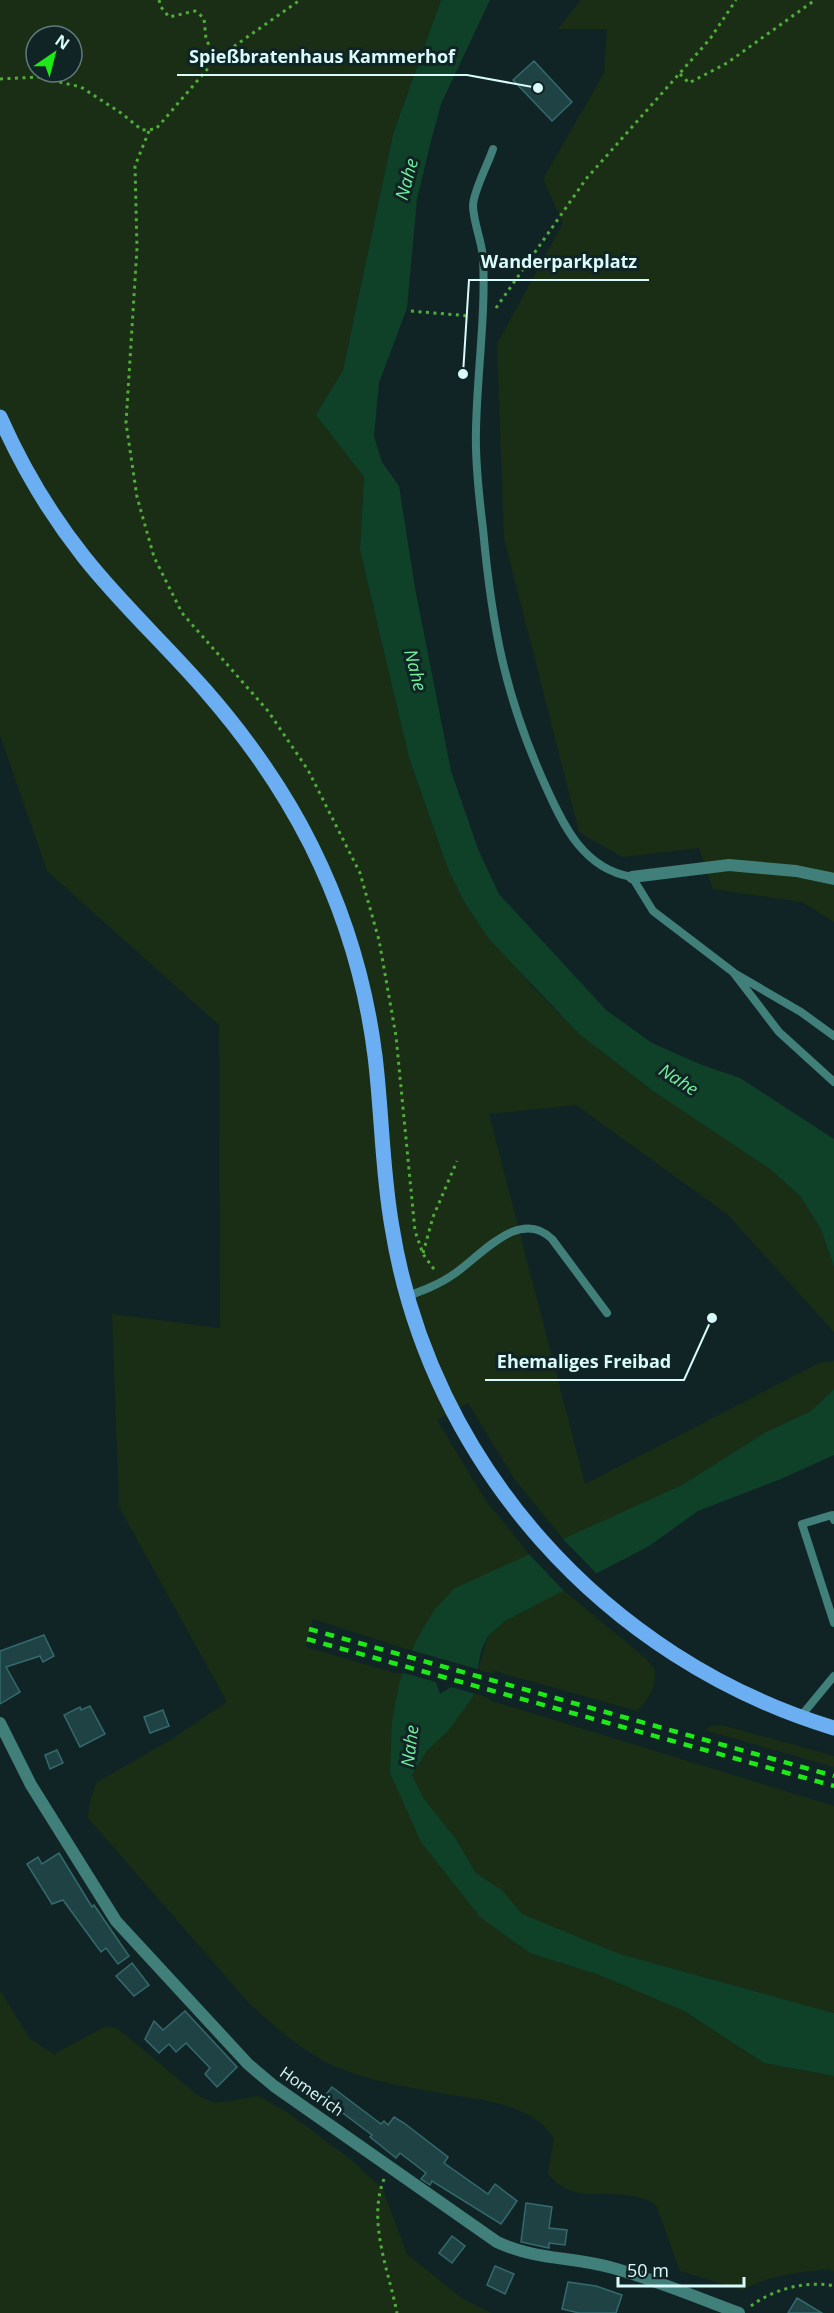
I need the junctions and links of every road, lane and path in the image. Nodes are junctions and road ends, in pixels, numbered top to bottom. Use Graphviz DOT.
graph roads {
  1 [pos="159,0"];
  2 [pos="300,0"];
  3 [pos="736,0"];
  4 [pos="815,0"];
  5 [pos="216,60"];
  6 [pos="680,74"];
  7 [pos="0,79"];
  8 [pos="149,131"];
  9 [pos="493,149"];
  10 [pos="411,311"];
  11 [pos="481,317"];
  12 [pos="480,329"];
  13 [pos="0,417"];
  14 [pos="632,877"];
  15 [pos="834,879"];
  16 [pos="733,972"];
  17 [pos="834,1036"];
  18 [pos="834,1082"];
  19 [pos="458,1161"];
  20 [pos="423,1254"];
  21 [pos="442,1282"];
  22 [pos="407,1297"];
  23 [pos="607,1313"];
  24 [pos="834,1520"];
  25 [pos="834,1623"];
  26 [pos="834,1676"];
  27 [pos="800,1718"];
  28 [pos="0,1723"];
  29 [pos="834,1728"];
  30 [pos="389,2166"];
  31 [pos="834,2286"];
  32 [pos="744,2311"];
  33 [pos="397,2313"];
  1 -- 5 [label="path"];
  2 -- 5 [label="path"];
  3 -- 6 [label="path"];
  4 -- 6 [label="path"];
  5 -- 8 [label="path"];
  6 -- 12 [label="path"];
  7 -- 8 [label="path"];
  8 -- 20 [label="path"];
  9 -- 11 [label="lane"];
  10 -- 11 [label="path"];
  11 -- 12 [label="lane"];
  12 -- 14 [label="lane"];
  13 -- 22 [label="main road"];
  14 -- 15 [label="street"];
  14 -- 16 [label="lane"];
  16 -- 17 [label="lane"];
  16 -- 18 [label="lane"];
  19 -- 20 [label="path"];
  20 -- 21 [label="path"];
  21 -- 22 [label="lane"];
  21 -- 23 [label="lane"];
  22 -- 27 [label="main road"];
  24 -- 25 [label="lane"];
  26 -- 27 [label="lane"];
  27 -- 29 [label="main road"];
  28 -- 30 [label="street, Homerich"];
  30 -- 32 [label="street, Homerich"];
  30 -- 33 [label="path"];
  31 -- 32 [label="path"];
}
